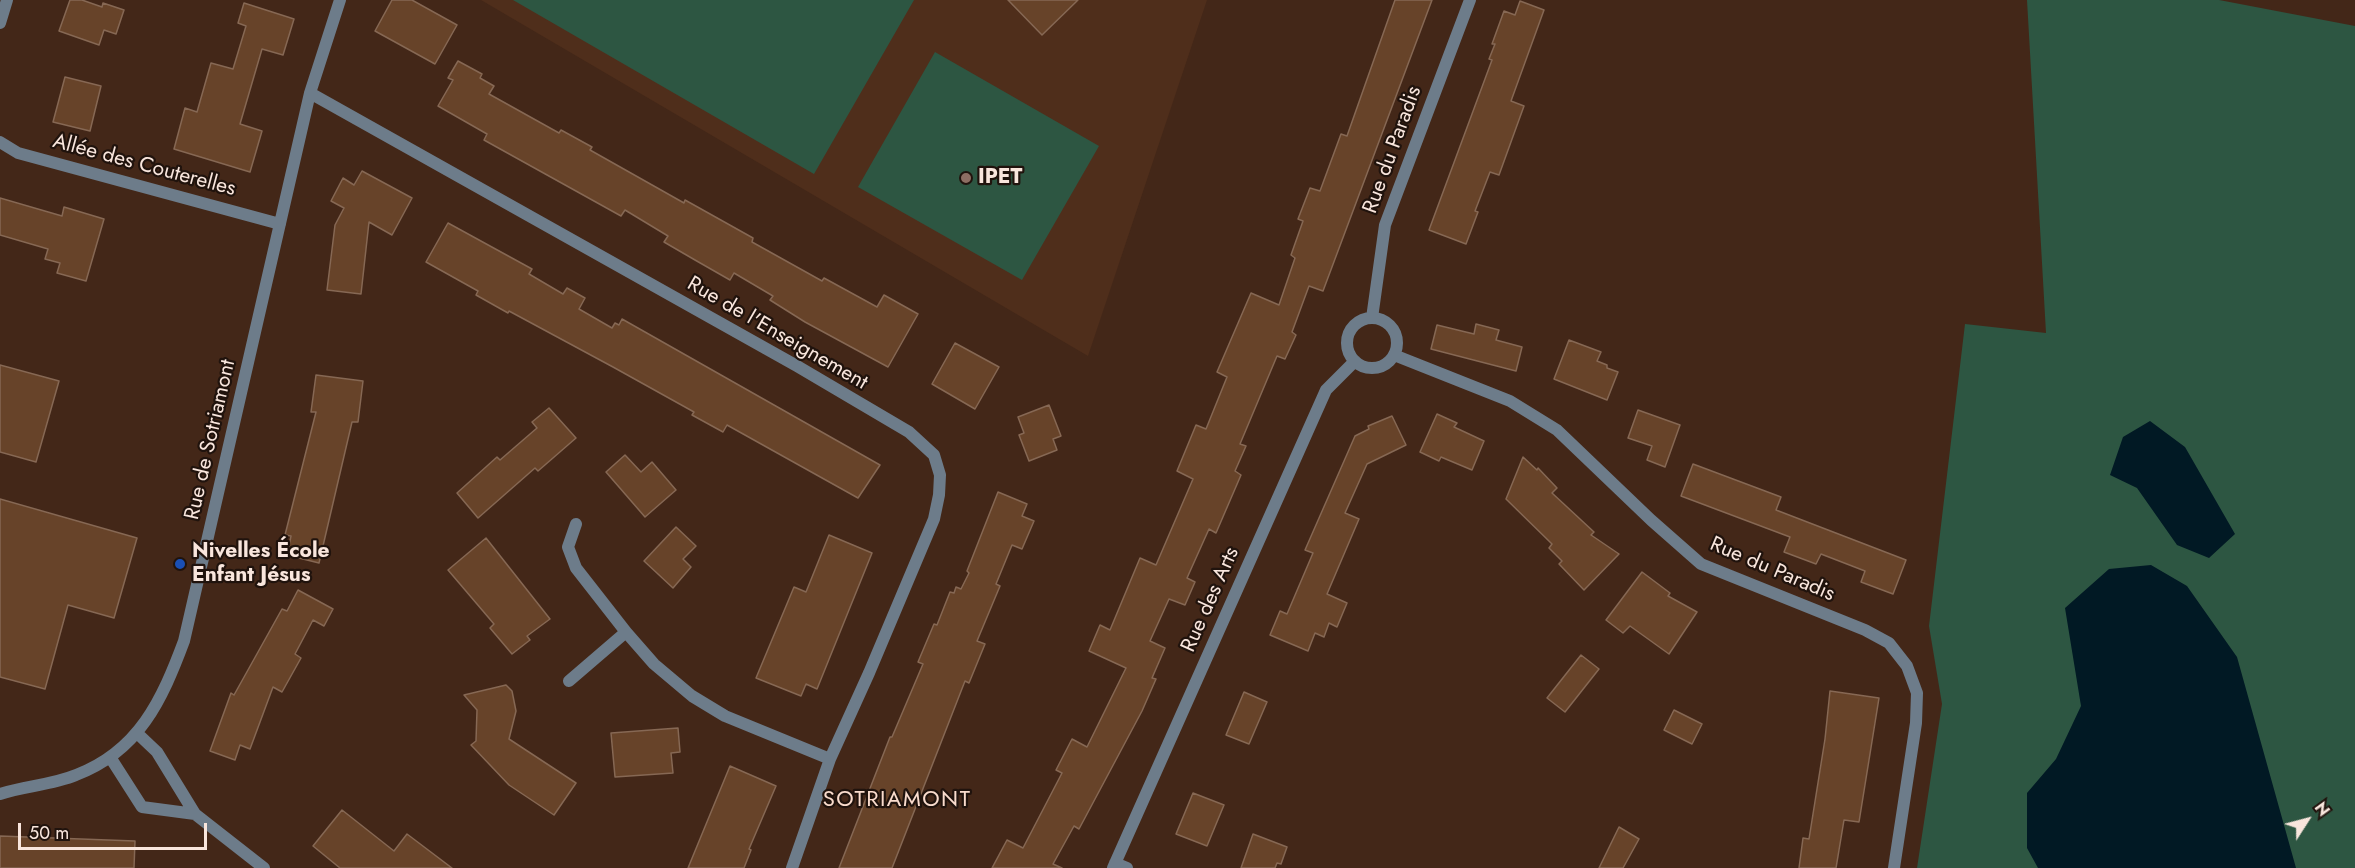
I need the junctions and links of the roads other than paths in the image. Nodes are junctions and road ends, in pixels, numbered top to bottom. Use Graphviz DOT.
graph roads {
  1 [pos="7,0"];
  2 [pos="340,0"];
  3 [pos="1470,0"];
  4 [pos="0,23"];
  5 [pos="310,93"];
  6 [pos="0,142"];
  7 [pos="280,224"];
  8 [pos="1372,318"];
  9 [pos="1394,355"];
  10 [pos="1355,360"];
  11 [pos="576,524"];
  12 [pos="626,632"];
  13 [pos="569,681"];
  14 [pos="138,734"];
  15 [pos="110,757"];
  16 [pos="830,759"];
  17 [pos="0,794"];
  18 [pos="195,814"];
  19 [pos="1118,866"];
  20 [pos="264,868"];
  21 [pos="792,868"];
  22 [pos="1894,868"];
  1 -- 4 [label="street"];
  2 -- 5 [label="street, Rue de Sotriamont"];
  3 -- 8 [label="street, Rue du Paradis"];
  5 -- 7 [label="street, Rue de Sotriamont"];
  5 -- 16 [label="street, Rue de l'Enseignement"];
  6 -- 7 [label="street, Allée des Couterelles"];
  7 -- 14 [label="street, Rue de Sotriamont"];
  8 -- 9 [label="street"];
  8 -- 10 [label="street"];
  9 -- 10 [label="street"];
  9 -- 22 [label="street, Rue du Paradis"];
  10 -- 19 [label="street, Rue des Arts"];
  11 -- 12 [label="street"];
  12 -- 13 [label="street"];
  12 -- 16 [label="street"];
  14 -- 15 [label="street, Rue de Sotriamont"];
  14 -- 18 [label="street"];
  15 -- 17 [label="street, Rue de Sotriamont"];
  15 -- 18 [label="street"];
  16 -- 21 [label="street, Rue de l'Enseignement"];
  18 -- 20 [label="street"];
}
